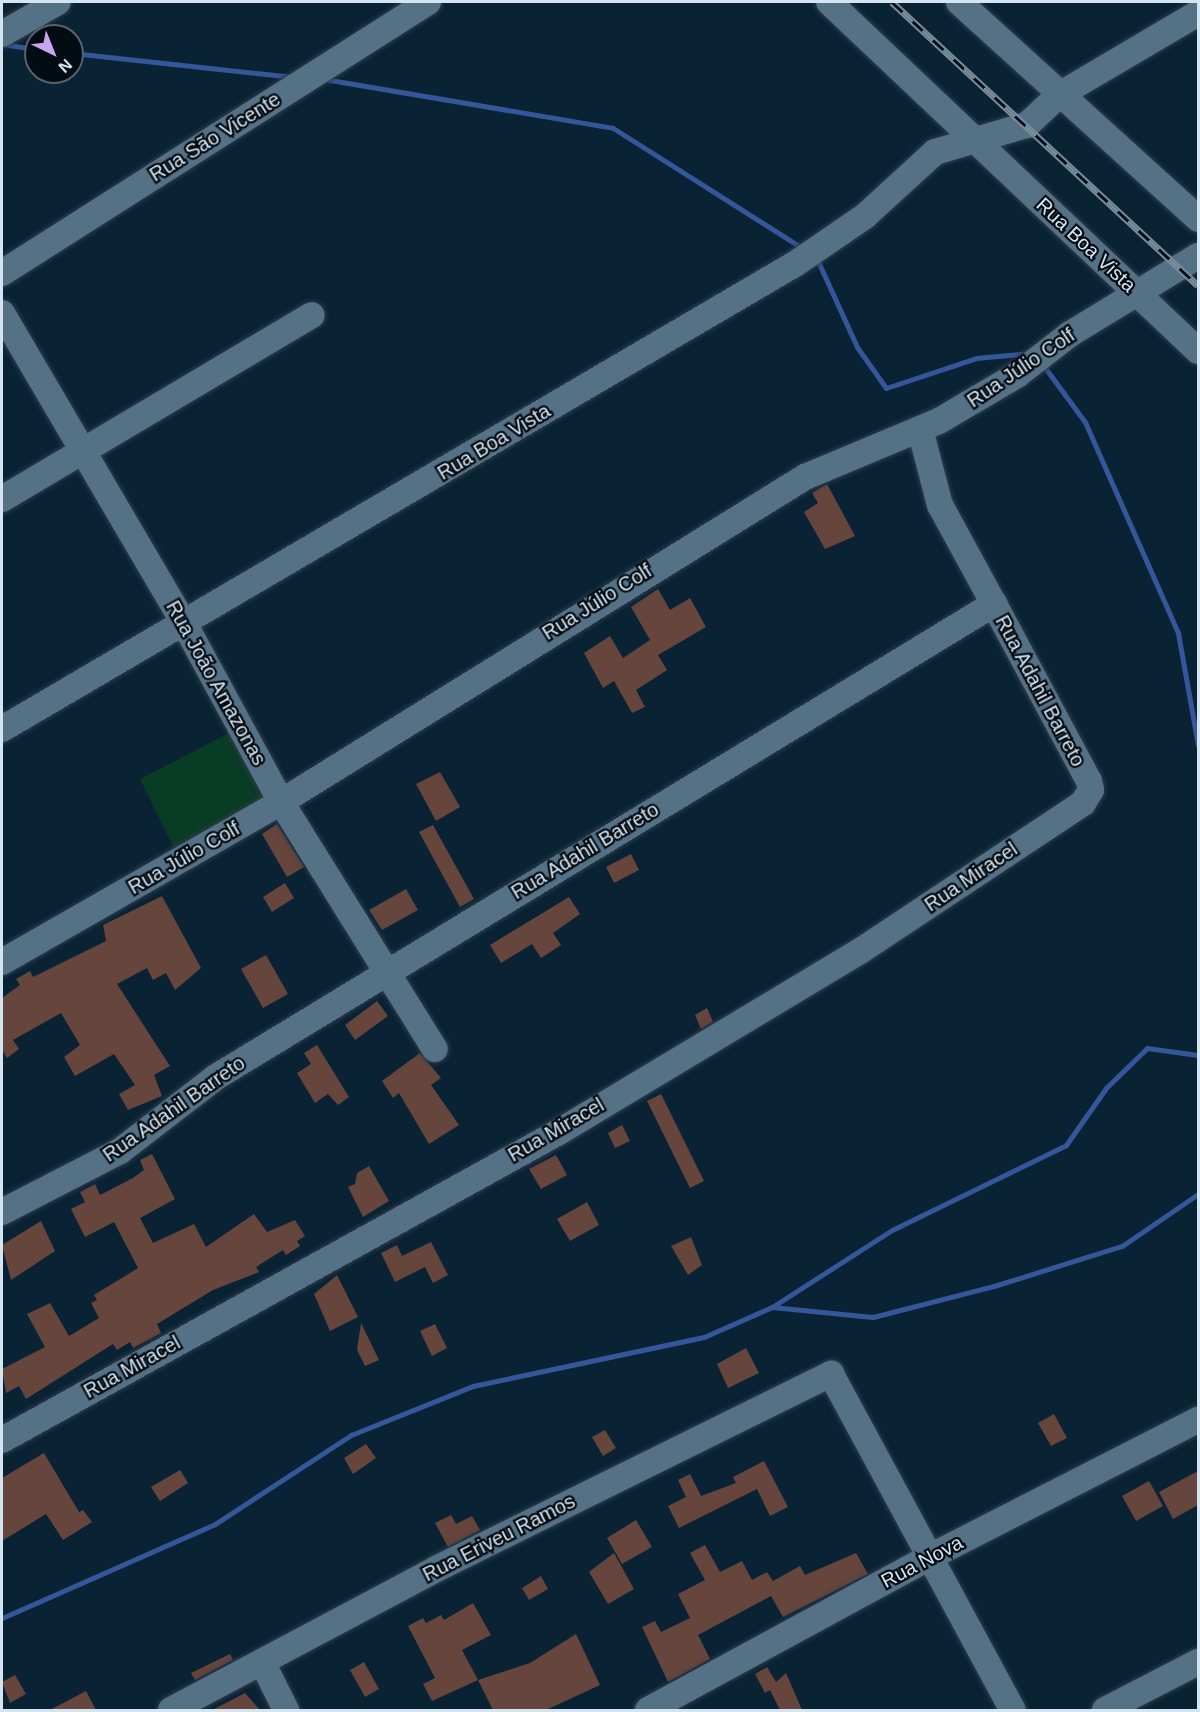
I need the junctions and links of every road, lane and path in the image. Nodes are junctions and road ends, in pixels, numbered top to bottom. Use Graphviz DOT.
graph roads {
  1 [pos="58,2"];
  2 [pos="428,2"];
  3 [pos="829,2"];
  4 [pos="959,2"];
  5 [pos="1198,13"];
  6 [pos="2,34"];
  7 [pos="1059,95"];
  8 [pos="972,139"];
  9 [pos="1198,219"];
  10 [pos="1198,256"];
  11 [pos="2,273"];
  12 [pos="1139,295"];
  13 [pos="2,313"];
  14 [pos="312,315"];
  15 [pos="1198,351"];
  16 [pos="920,429"];
  17 [pos="81,453"];
  18 [pos="2,499"];
  19 [pos="994,604"];
  20 [pos="185,625"];
  21 [pos="2,729"];
  22 [pos="1091,790"];
  23 [pos="282,802"];
  24 [pos="2,962"];
  25 [pos="383,973"];
  26 [pos="435,1049"];
  27 [pos="2,1212"];
  28 [pos="1198,1419"];
  29 [pos="2,1440"];
  30 [pos="930,1557"];
  31 [pos="262,1662"];
  32 [pos="1198,1662"];
  33 [pos="171,1710"];
  34 [pos="286,1710"];
  35 [pos="648,1710"];
  36 [pos="1013,1710"];
  37 [pos="1105,1710"];
  1 -- 6 [label="street"];
  2 -- 11 [label="street, Rua São Vicente"];
  3 -- 8 [label="street, Rua Boa Vista"];
  4 -- 7 [label="street"];
  5 -- 7 [label="street, Rua Boa Vista"];
  7 -- 8 [label="street, Rua Boa Vista"];
  7 -- 9 [label="street"];
  8 -- 12 [label="street, Rua Boa Vista"];
  8 -- 20 [label="street, Rua Boa Vista"];
  10 -- 12 [label="street, Rua Júlio Colf"];
  12 -- 15 [label="street, Rua Boa Vista"];
  12 -- 16 [label="street, Rua Júlio Colf"];
  13 -- 17 [label="street, Rua João Amazonas"];
  14 -- 17 [label="street"];
  16 -- 19 [label="street"];
  16 -- 23 [label="street, Rua Júlio Colf"];
  17 -- 18 [label="street"];
  17 -- 20 [label="street, Rua João Amazonas"];
  19 -- 22 [label="street, Rua Adahil Barreto"];
  19 -- 25 [label="street, Rua Adahil Barreto"];
  20 -- 21 [label="street, Rua Boa Vista"];
  20 -- 23 [label="street, Rua João Amazonas"];
  22 -- 29 [label="street, Rua Miracel"];
  23 -- 24 [label="street, Rua Júlio Colf"];
  23 -- 25 [label="street, Rua João Amazonas"];
  25 -- 26 [label="street, Rua João Amazonas"];
  25 -- 27 [label="street, Rua Adahil Barreto"];
  28 -- 30 [label="street, Rua Nova"];
  30 -- 31 [label="street, Rua Eriveu Ramos"];
  30 -- 35 [label="street, Rua Nova"];
  30 -- 36 [label="street"];
  31 -- 33 [label="street, Rua Eriveu Ramos"];
  31 -- 34 [label="street"];
  32 -- 37 [label="street"];
}
